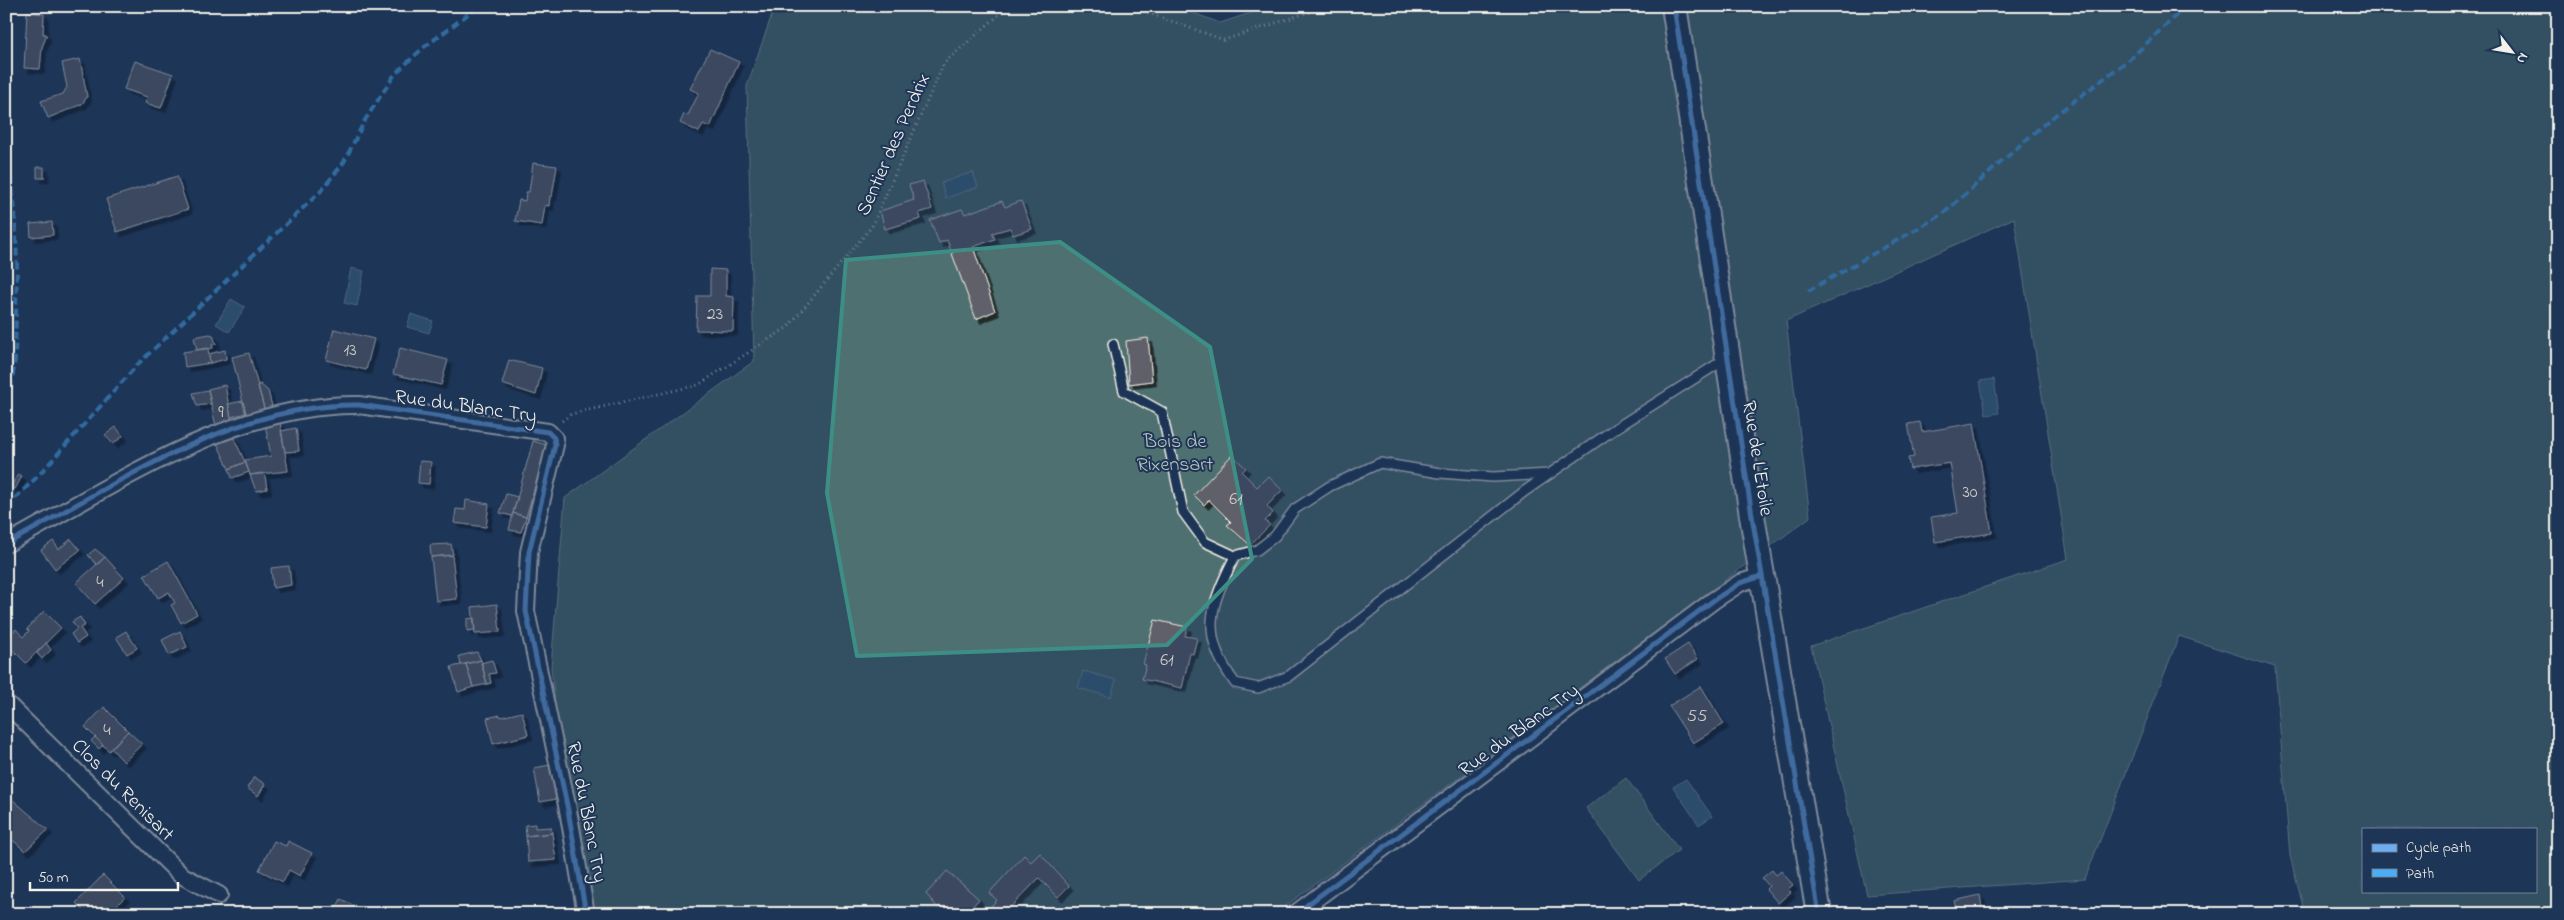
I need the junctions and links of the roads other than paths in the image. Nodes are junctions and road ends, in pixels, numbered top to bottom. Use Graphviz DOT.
graph roads {
  1 [pos="1674,6"];
  2 [pos="1113,344"];
  3 [pos="1729,357"];
  4 [pos="1550,474"];
  5 [pos="6,544"];
  6 [pos="1235,556"];
  7 [pos="1762,576"];
  8 [pos="6,703"];
  9 [pos="219,895"];
  10 [pos="586,914"];
  11 [pos="1295,914"];
  12 [pos="1819,914"];
  1 -- 3 [label="street, Rue de L'Etoile"];
  2 -- 6 [label="lane"];
  3 -- 4 [label="lane"];
  3 -- 7 [label="street, Rue de L'Etoile"];
  4 -- 6 [label="lane"];
  4 -- 6 [label="lane"];
  5 -- 10 [label="street, Rue du Blanc Try"];
  7 -- 11 [label="street, Rue du Blanc Try"];
  7 -- 12 [label="street, Rue de L'Etoile"];
  8 -- 9 [label="street, Clos du Renisart"];
}
